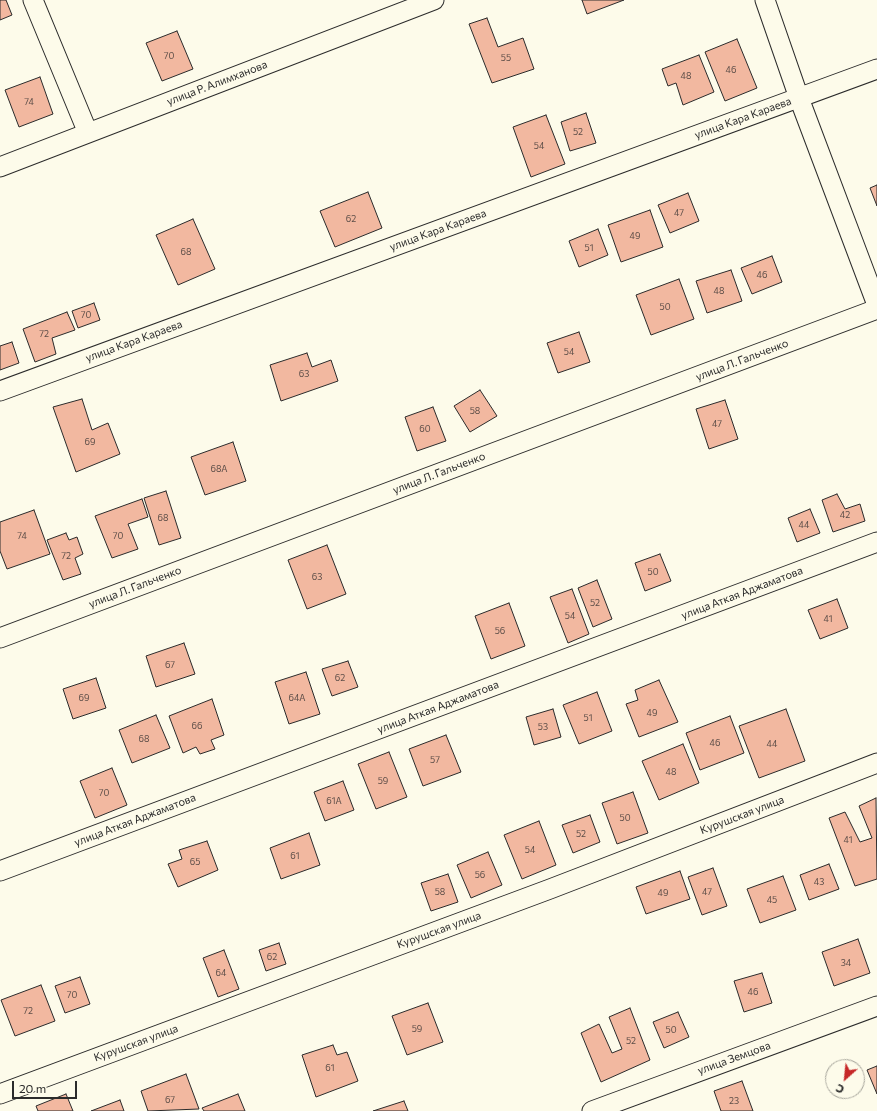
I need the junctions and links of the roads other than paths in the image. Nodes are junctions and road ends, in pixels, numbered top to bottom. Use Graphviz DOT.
graph roads {
  1 [pos="33,0"];
  2 [pos="434,0"];
  3 [pos="764,0"];
  4 [pos="877,69"];
  5 [pos="799,98"];
  6 [pos="88,133"];
  7 [pos="0,166"];
  8 [pos="877,305"];
  9 [pos="877,309"];
  10 [pos="0,391"];
  11 [pos="877,542"];
  12 [pos="0,638"];
  13 [pos="877,763"];
  14 [pos="0,871"];
  15 [pos="877,1006"];
  16 [pos="0,1094"];
  17 [pos="592,1111"];
  1 -- 6 [label="street"];
  2 -- 6 [label="street, улица Р. Алимханова"];
  3 -- 5 [label="street"];
  4 -- 5 [label="street, улица Кара Караева"];
  5 -- 8 [label="street"];
  5 -- 10 [label="street, улица Кара Караева"];
  6 -- 7 [label="street, улица Р. Алимханова"];
  9 -- 12 [label="street, улица Л. Гальченко"];
  11 -- 14 [label="street, улица Аткая Аджаматова"];
  13 -- 16 [label="street, Курушская улица"];
  15 -- 17 [label="street, улица Земцова"];
}
